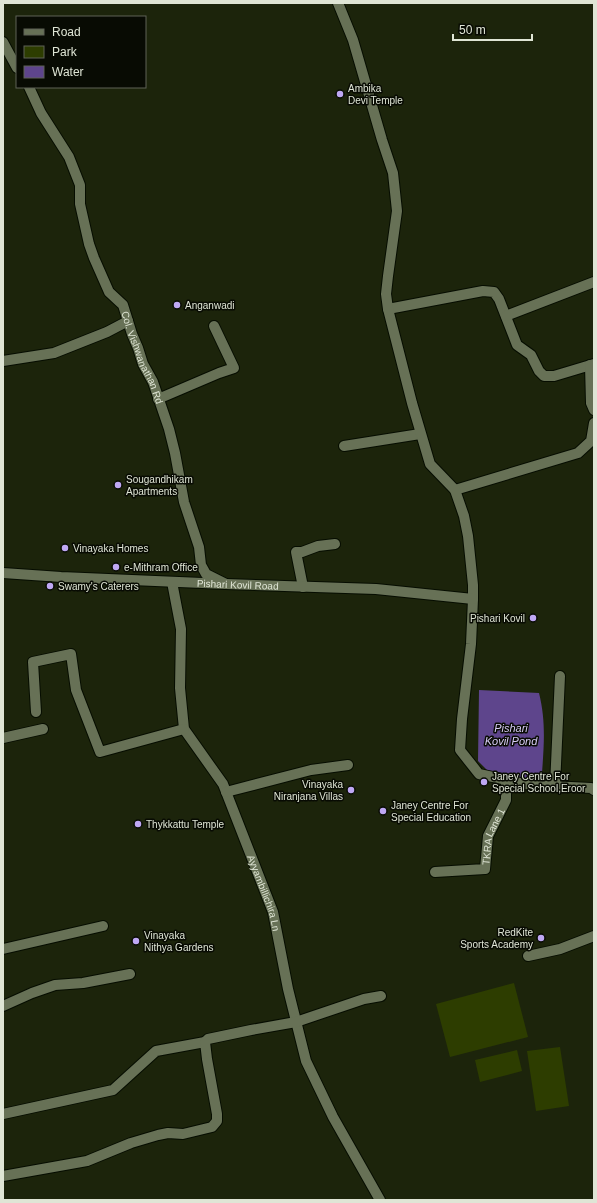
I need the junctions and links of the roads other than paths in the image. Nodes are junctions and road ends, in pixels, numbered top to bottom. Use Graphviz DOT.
graph roads {
  1 [pos="338,3"];
  2 [pos="3,42"];
  3 [pos="16,66"];
  4 [pos="29,88"];
  5 [pos="594,282"];
  6 [pos="388,309"];
  7 [pos="506,316"];
  8 [pos="128,321"];
  9 [pos="214,326"];
  10 [pos="3,361"];
  11 [pos="592,364"];
  12 [pos="158,399"];
  13 [pos="594,410"];
  14 [pos="594,422"];
  15 [pos="420,434"];
  16 [pos="344,446"];
  17 [pos="455,490"];
  18 [pos="334,544"];
  19 [pos="3,573"];
  20 [pos="172,582"];
  21 [pos="226,584"];
  22 [pos="303,586"];
  23 [pos="473,599"];
  24 [pos="560,676"];
  25 [pos="36,712"];
  26 [pos="43,729"];
  27 [pos="184,729"];
  28 [pos="3,738"];
  29 [pos="348,765"];
  30 [pos="506,780"];
  31 [pos="555,786"];
  32 [pos="594,790"];
  33 [pos="226,792"];
  34 [pos="435,872"];
  35 [pos="103,926"];
  36 [pos="594,936"];
  37 [pos="3,949"];
  38 [pos="528,956"];
  39 [pos="130,974"];
  40 [pos="381,996"];
  41 [pos="3,1006"];
  42 [pos="296,1022"];
  43 [pos="205,1042"];
  44 [pos="3,1114"];
  45 [pos="3,1176"];
  46 [pos="380,1200"];
  1 -- 6 [label="street"];
  2 -- 3 [label="street"];
  4 -- 8 [label="street, Col. Vishwanathan Rd"];
  5 -- 7 [label="street"];
  6 -- 7 [label="street"];
  6 -- 15 [label="street"];
  7 -- 11 [label="street"];
  8 -- 10 [label="street"];
  8 -- 12 [label="street, Col. Vishwanathan Rd"];
  9 -- 12 [label="street"];
  11 -- 13 [label="street"];
  12 -- 21 [label="street, Col. Vishwanathan Rd"];
  14 -- 17 [label="street"];
  15 -- 16 [label="street"];
  15 -- 17 [label="street"];
  17 -- 23 [label="street"];
  18 -- 22 [label="street"];
  19 -- 20 [label="street, Pishari Kovil Road"];
  20 -- 21 [label="street, Pishari Kovil Road"];
  20 -- 27 [label="street, Ayyambillichira Ln"];
  21 -- 22 [label="street, Pishari Kovil Road"];
  22 -- 23 [label="street, Pishari Kovil Road"];
  23 -- 30 [label="street"];
  24 -- 31 [label="street"];
  25 -- 27 [label="street"];
  26 -- 28 [label="street"];
  27 -- 33 [label="street, Ayyambillichira Ln"];
  29 -- 33 [label="street"];
  30 -- 31 [label="street"];
  30 -- 34 [label="street, TKRA Lane 1"];
  31 -- 32 [label="street"];
  33 -- 42 [label="street, Ayyambillichira Ln"];
  35 -- 37 [label="street"];
  36 -- 38 [label="street"];
  39 -- 41 [label="street"];
  40 -- 42 [label="street"];
  42 -- 43 [label="street"];
  42 -- 46 [label="street, Ayyambillichira Ln"];
  43 -- 44 [label="street"];
  43 -- 45 [label="street"];
}
